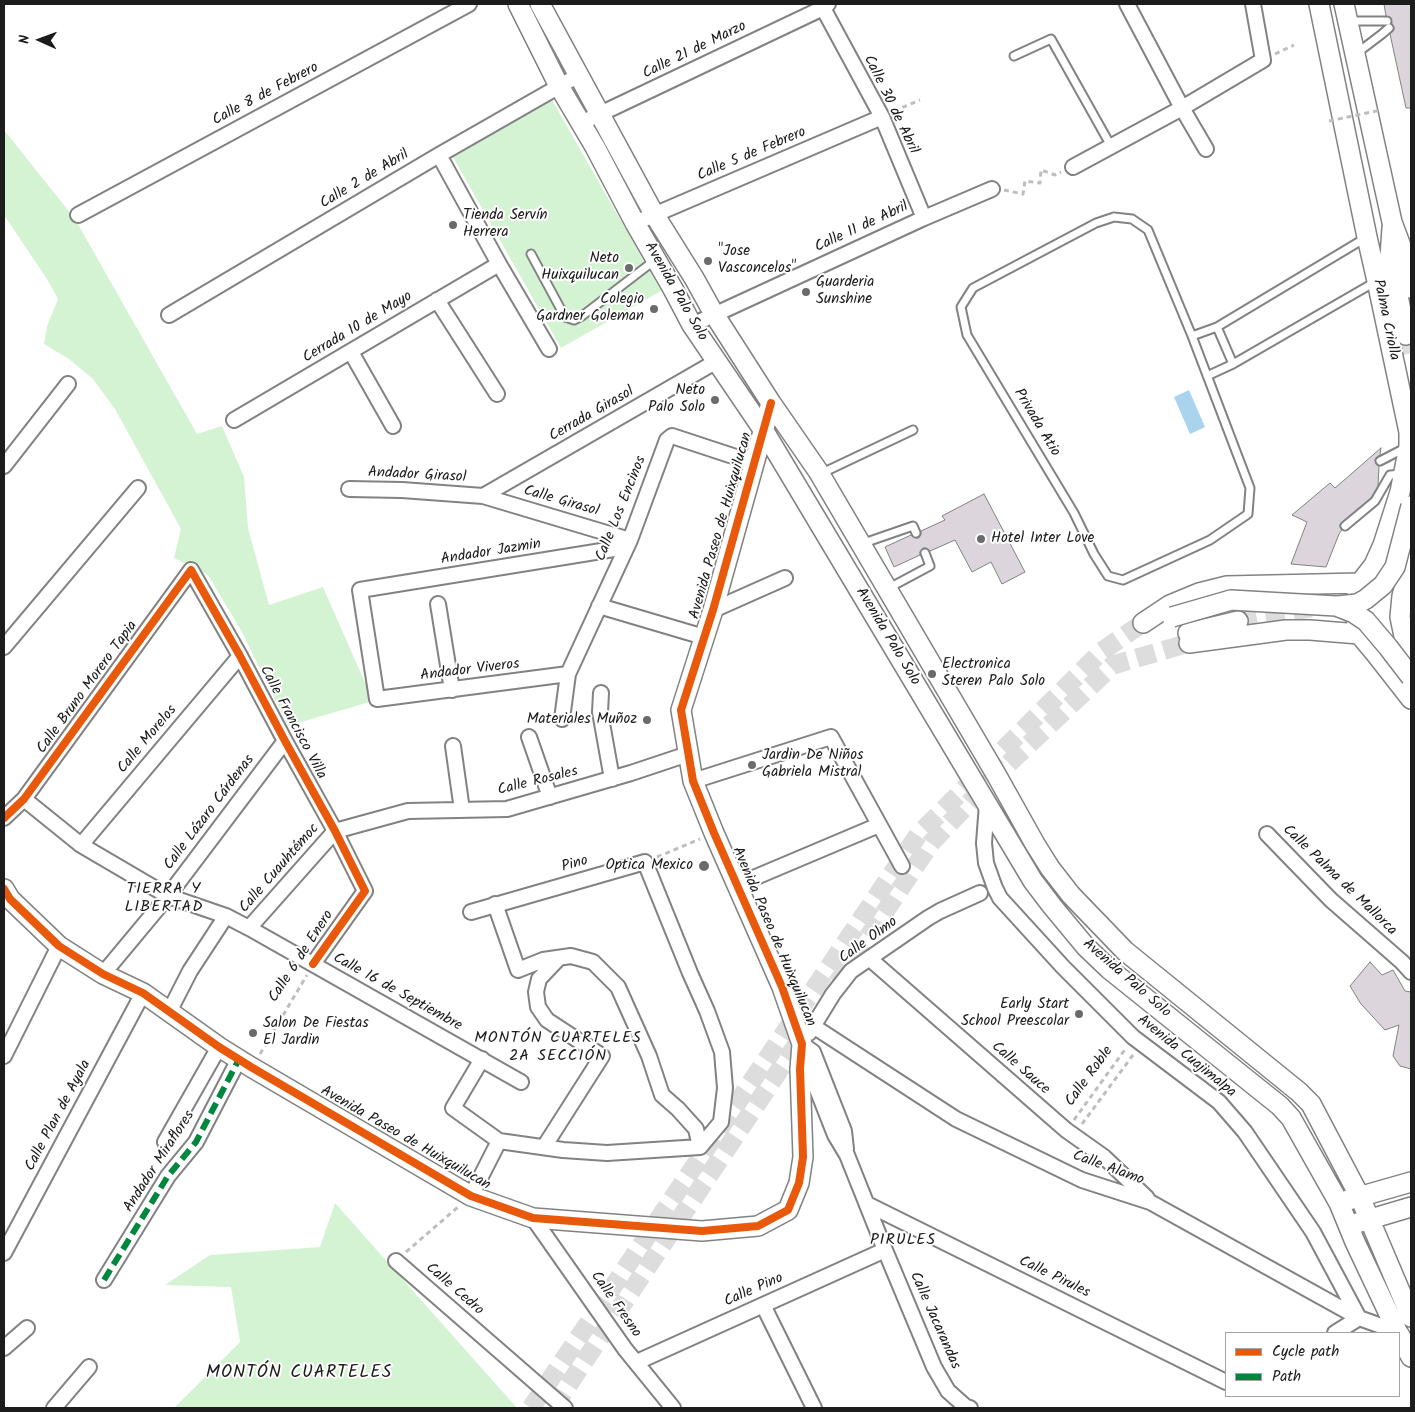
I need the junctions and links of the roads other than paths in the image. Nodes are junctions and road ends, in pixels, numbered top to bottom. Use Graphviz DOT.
graph roads {
  1 [pos="469,4"];
  2 [pos="518,4"];
  3 [pos="540,4"];
  4 [pos="1127,4"];
  5 [pos="1253,4"];
  6 [pos="1320,4"];
  7 [pos="826,6"];
  8 [pos="1346,12"];
  9 [pos="1355,55"];
  10 [pos="1014,56"];
  11 [pos="579,75"];
  12 [pos="559,86"];
  13 [pos="1182,108"];
  14 [pos="601,114"];
  15 [pos="882,117"];
  16 [pos="581,123"];
  17 [pos="1111,146"];
  18 [pos="1206,149"];
  19 [pos="439,155"];
  20 [pos="1072,167"];
  21 [pos="992,189"];
  22 [pos="654,214"];
  23 [pos="78,215"];
  24 [pos="924,218"];
  25 [pos="1392,222"];
  26 [pos="634,223"];
  27 [pos="1367,237"];
  28 [pos="531,254"];
  29 [pos="656,259"];
  30 [pos="499,264"];
  31 [pos="1378,281"];
  32 [pos="1411,288"];
  33 [pos="437,300"];
  34 [pos="714,314"];
  35 [pos="169,315"];
  36 [pos="692,325"];
  37 [pos="1217,327"];
  38 [pos="1406,335"];
  39 [pos="1192,336"];
  40 [pos="549,349"];
  41 [pos="351,352"];
  42 [pos="717,362"];
  43 [pos="1233,364"];
  44 [pos="1207,376"];
  45 [pos="68,384"];
  46 [pos="497,394"];
  47 [pos="771,403"];
  48 [pos="234,420"];
  49 [pos="393,426"];
  50 [pos="912,430"];
  51 [pos="764,431"];
  52 [pos="1409,446"];
  53 [pos="1380,461"];
  54 [pos="754,463"];
  55 [pos="4,466"];
  56 [pos="820,474"];
  57 [pos="1404,474"];
  58 [pos="138,488"];
  59 [pos="349,490"];
  60 [pos="483,496"];
  61 [pos="1406,501"];
  62 [pos="1345,526"];
  63 [pos="916,533"];
  64 [pos="628,544"];
  65 [pos="860,544"];
  66 [pos="925,553"];
  67 [pos="1411,563"];
  68 [pos="191,570"];
  69 [pos="785,578"];
  70 [pos="1360,583"];
  71 [pos="887,589"];
  72 [pos="438,604"];
  73 [pos="599,606"];
  74 [pos="1336,606"];
  75 [pos="713,610"];
  76 [pos="1238,621"];
  77 [pos="1359,634"];
  78 [pos="704,637"];
  79 [pos="918,641"];
  80 [pos="4,647"];
  81 [pos="1411,653"];
  82 [pos="897,654"];
  83 [pos="240,656"];
  84 [pos="568,674"];
  85 [pos="1411,677"];
  86 [pos="452,690"];
  87 [pos="601,693"];
  88 [pos="377,699"];
  89 [pos="1411,699"];
  90 [pos="562,719"];
  91 [pos="529,737"];
  92 [pos="284,740"];
  93 [pos="453,746"];
  94 [pos="688,754"];
  95 [pos="612,779"];
  96 [pos="693,781"];
  97 [pos="550,797"];
  98 [pos="24,800"];
  99 [pos="987,804"];
  100 [pos="462,810"];
  101 [pos="4,818"];
  102 [pos="879,825"];
  103 [pos="335,831"];
  104 [pos="1267,834"];
  105 [pos="81,845"];
  106 [pos="902,866"];
  107 [pos="738,885"];
  108 [pos="365,891"];
  109 [pos="980,893"];
  110 [pos="168,896"];
  111 [pos="6,899"];
  112 [pos="495,904"];
  113 [pos="471,912"];
  114 [pos="226,916"];
  115 [pos="249,928"];
  116 [pos="59,946"];
  117 [pos="559,958"];
  118 [pos="870,958"];
  119 [pos="313,964"];
  120 [pos="1411,972"];
  121 [pos="103,974"];
  122 [pos="143,993"];
  123 [pos="1177,993"];
  124 [pos="169,1012"];
  125 [pos="1163,1013"];
  126 [pos="813,1026"];
  127 [pos="802,1044"];
  128 [pos="219,1047"];
  129 [pos="4,1056"];
  130 [pos="482,1059"];
  131 [pos="245,1063"];
  132 [pos="521,1082"];
  133 [pos="499,1141"];
  134 [pos="165,1142"];
  135 [pos="544,1147"];
  136 [pos="700,1147"];
  137 [pos="1411,1182"];
  138 [pos="1388,1189"];
  139 [pos="471,1196"];
  140 [pos="1360,1197"];
  141 [pos="1150,1202"];
  142 [pos="1338,1203"];
  143 [pos="868,1204"];
  144 [pos="1404,1210"];
  145 [pos="533,1218"];
  146 [pos="1369,1220"];
  147 [pos="1348,1225"];
  148 [pos="885,1250"];
  149 [pos="4,1254"];
  150 [pos="396,1261"];
  151 [pos="104,1280"];
  152 [pos="763,1305"];
  153 [pos="1411,1317"];
  154 [pos="1359,1318"];
  155 [pos="27,1328"];
  156 [pos="1337,1332"];
  157 [pos="1395,1332"];
  158 [pos="1398,1332"];
  159 [pos="1400,1337"];
  160 [pos="4,1348"];
  161 [pos="1411,1357"];
  162 [pos="636,1362"];
  163 [pos="89,1367"];
  164 [pos="1225,1382"];
  165 [pos="54,1408"];
  166 [pos="565,1408"];
  167 [pos="673,1408"];
  168 [pos="814,1408"];
  169 [pos="970,1408"];
  1 -- 23 [label="street, Calle 8 de Febrero"];
  2 -- 12 [label="main road, Avenida Palo Solo"];
  3 -- 11 [label="main road, Avenida Palo Solo"];
  4 -- 13 [label="street"];
  5 -- 13 [label="street"];
  6 -- 27 [label="main road, Palma Criolla"];
  7 -- 14 [label="street, Calle 21 de Marzo"];
  7 -- 15 [label="street, Calle 30 de Abril"];
  8 -- 9 [label="main road"];
  8 -- 9 [label="lane"];
  9 -- 25 [label="main road"];
  10 -- 17 [label="lane"];
  11 -- 12 [label="street, Calle 2 de Abril"];
  11 -- 14 [label="main road, Avenida Palo Solo"];
  12 -- 16 [label="main road, Avenida Palo Solo"];
  12 -- 19 [label="street, Calle 2 de Abril"];
  13 -- 17 [label="street"];
  13 -- 18 [label="street"];
  14 -- 16 [label="street, Calle 21 de Marzo"];
  14 -- 22 [label="main road, Avenida Palo Solo"];
  15 -- 22 [label="street, Calle 5 de Febrero"];
  15 -- 24 [label="street, Calle 30 de Abril"];
  16 -- 26 [label="main road, Avenida Palo Solo"];
  17 -- 20 [label="street"];
  19 -- 30 [label="street"];
  19 -- 35 [label="street, Calle 2 de Abril"];
  21 -- 24 [label="street, Calle 11 de Abril"];
  22 -- 26 [label="street, Calle 5 de Febrero"];
  22 -- 34 [label="main road, Avenida Palo Solo"];
  24 -- 34 [label="street, Calle 11 de Abril"];
  25 -- 32 [label="main road"];
  25 -- 38 [label="main road"];
  26 -- 29 [label="main road, Avenida Palo Solo"];
  27 -- 31 [label="main road, Palma Criolla"];
  27 -- 37 [label="lane"];
  28 -- 29 [label="lane"];
  29 -- 36 [label="main road, Avenida Palo Solo"];
  30 -- 33 [label="street, Cerrada 10 de Mayo"];
  30 -- 40 [label="street"];
  31 -- 43 [label="lane"];
  31 -- 52 [label="main road, Palma Criolla"];
  33 -- 41 [label="street, Cerrada 10 de Mayo"];
  33 -- 46 [label="street"];
  34 -- 36 [label="street, Calle 11 de Abril"];
  34 -- 47 [label="main road, Avenida Palo Solo"];
  36 -- 42 [label="main road, Avenida Palo Solo"];
  37 -- 39 [label="lane"];
  37 -- 43 [label="lane"];
  39 -- 44 [label="lane, Privada Atio"];
  39 -- 44 [label="lane, Privada Atio"];
  41 -- 48 [label="street, Cerrada 10 de Mayo"];
  41 -- 49 [label="street"];
  42 -- 51 [label="main road, Avenida Palo Solo"];
  42 -- 60 [label="street, Cerrada Girasol"];
  43 -- 44 [label="lane"];
  45 -- 55 [label="street"];
  47 -- 51 [label="main road, Avenida Paseo de Huixquilucan"];
  47 -- 56 [label="main road, Avenida Palo Solo"];
  50 -- 56 [label="lane"];
  51 -- 54 [label="main road, Avenida Paseo de Huixquilucan"];
  51 -- 82 [label="main road, Avenida Palo Solo"];
  52 -- 53 [label="lane"];
  52 -- 57 [label="main road, Palma Criolla"];
  54 -- 64 [label="street, Calle Los Encinos"];
  54 -- 75 [label="main road, Avenida Paseo de Huixquilucan"];
  56 -- 65 [label="main road, Avenida Palo Solo"];
  57 -- 61 [label="main road, Palma Criolla"];
  57 -- 62 [label="lane"];
  58 -- 80 [label="street"];
  59 -- 60 [label="street, Andador Girasol"];
  60 -- 64 [label="street, Calle Girasol"];
  61 -- 70 [label="main road, Palma Criolla"];
  61 -- 74 [label="main road, bridge"];
  63 -- 65 [label="lane"];
  64 -- 73 [label="street, Calle Los Encinos"];
  64 -- 88 [label="street, Andador Jazmin"];
  65 -- 71 [label="main road, Avenida Palo Solo"];
  66 -- 71 [label="lane"];
  67 -- 81 [label="main road"];
  68 -- 83 [label="street, Calle Francisco Villa"];
  68 -- 98 [label="street, Calle Bruno Morero Tapia"];
  69 -- 75 [label="street"];
  70 -- 74 [label="main road, bridge"];
  70 -- 77 [label="main road, Palma Criolla"];
  71 -- 79 [label="main road, Avenida Palo Solo"];
  72 -- 86 [label="street"];
  73 -- 78 [label="street"];
  73 -- 84 [label="street, Calle Los Encinos"];
  74 -- 85 [label="main road, bridge"];
  75 -- 78 [label="main road, Avenida Paseo de Huixquilucan"];
  76 -- 77 [label="main road"];
  77 -- 89 [label="main road"];
  78 -- 94 [label="main road, Avenida Paseo de Huixquilucan"];
  79 -- 82 [label="main road"];
  79 -- 123 [label="main road, Avenida Palo Solo"];
  82 -- 99 [label="main road, Avenida Palo Solo"];
  83 -- 92 [label="street, Calle Francisco Villa"];
  83 -- 105 [label="street, Calle Morelos"];
  84 -- 86 [label="street, Andador Viveros"];
  84 -- 90 [label="street, Calle Los Encinos"];
  86 -- 88 [label="street, Andador Viveros"];
  87 -- 95 [label="street"];
  91 -- 97 [label="street"];
  92 -- 103 [label="street, Calle Francisco Villa"];
  92 -- 110 [label="street, Calle Lázaro Cárdenas"];
  93 -- 100 [label="street"];
  94 -- 95 [label="street, Calle Rosales"];
  94 -- 96 [label="main road, Avenida Paseo de Huixquilucan"];
  95 -- 97 [label="street, Calle Rosales"];
  96 -- 102 [label="street"];
  96 -- 107 [label="main road, Avenida Paseo de Huixquilucan"];
  97 -- 100 [label="street, Calle Rosales"];
  98 -- 101 [label="street, Calle Bruno Morero Tapia"];
  98 -- 105 [label="street, Calle 16 de Septiembre"];
  99 -- 125 [label="main road, Avenida Palo Solo"];
  99 -- 154 [label="street, Avenida Cuajimalpa"];
  100 -- 103 [label="street, Calle Rosales"];
  102 -- 106 [label="street"];
  102 -- 107 [label="street"];
  103 -- 108 [label="street, Calle Francisco Villa"];
  103 -- 115 [label="street, Calle Cuauhtémoc"];
  104 -- 120 [label="street, Calle Palma de Mallorca"];
  105 -- 110 [label="street, Calle 16 de Septiembre"];
  107 -- 127 [label="main road, Avenida Paseo de Huixquilucan"];
  108 -- 119 [label="street, Calle 6 de Enero"];
  109 -- 118 [label="street, Calle Olmo"];
  110 -- 114 [label="street, Calle 16 de Septiembre"];
  110 -- 121 [label="street, Calle Lázaro Cárdenas"];
  111 -- 116 [label="main road, Avenida Paseo de Huixquilucan"];
  112 -- 113 [label="street, Pino"];
  112 -- 117 [label="street"];
  112 -- 136 [label="street, Pino"];
  114 -- 115 [label="street, Calle 16 de Septiembre"];
  114 -- 124 [label="street, Calle Cuauhtémoc"];
  115 -- 119 [label="street, Calle 16 de Septiembre"];
  116 -- 121 [label="main road, Avenida Paseo de Huixquilucan"];
  116 -- 129 [label="street"];
  117 -- 135 [label="street"];
  117 -- 136 [label="street"];
  118 -- 126 [label="street, Calle Olmo"];
  118 -- 141 [label="street, Calle Sauce"];
  119 -- 130 [label="street, Calle 16 de Septiembre"];
  121 -- 122 [label="main road, Avenida Paseo de Huixquilucan"];
  122 -- 124 [label="main road, Avenida Paseo de Huixquilucan"];
  122 -- 149 [label="street, Calle Plan de Ayala"];
  123 -- 125 [label="main road"];
  123 -- 140 [label="main road, Avenida Palo Solo"];
  124 -- 128 [label="main road, Avenida Paseo de Huixquilucan"];
  125 -- 142 [label="main road, Avenida Palo Solo"];
  126 -- 127 [label="street, Calle Olmo"];
  126 -- 141 [label="street, Calle Alamo"];
  127 -- 143 [label="street, Calle Jacarandas"];
  127 -- 145 [label="main road, Avenida Paseo de Huixquilucan"];
  128 -- 131 [label="main road, Avenida Paseo de Huixquilucan"];
  128 -- 134 [label="street"];
  130 -- 132 [label="street, Calle 16 de Septiembre"];
  130 -- 133 [label="street"];
  131 -- 139 [label="main road, Avenida Paseo de Huixquilucan"];
  131 -- 151 [label="street, Andador Miraflores"];
  133 -- 135 [label="street"];
  133 -- 139 [label="street"];
  135 -- 136 [label="street"];
  137 -- 138 [label="main road"];
  138 -- 140 [label="main road"];
  138 -- 144 [label="main road"];
  139 -- 145 [label="main road, Avenida Paseo de Huixquilucan"];
  140 -- 142 [label="main road"];
  140 -- 146 [label="main road, Avenida Palo Solo"];
  141 -- 154 [label="street, Calle Alamo"];
  142 -- 147 [label="main road, Avenida Palo Solo"];
  143 -- 148 [label="street, Calle Jacarandas"];
  143 -- 164 [label="street, Calle Pirules"];
  144 -- 146 [label="main road"];
  145 -- 162 [label="street, Calle Fresno"];
  146 -- 147 [label="main road"];
  146 -- 153 [label="main road, Avenida Palo Solo"];
  147 -- 158 [label="main road, Avenida Palo Solo"];
  148 -- 152 [label="street, Calle Pino"];
  148 -- 169 [label="street, Calle Jacarandas"];
  150 -- 166 [label="street, Calle Cedro"];
  152 -- 162 [label="street, Calle Pino"];
  152 -- 168 [label="street"];
  154 -- 156 [label="street"];
  154 -- 157 [label="street, Calle Alamo"];
  155 -- 160 [label="street"];
  159 -- 161 [label="main road, Avenida Palo Solo"];
  162 -- 167 [label="street, Calle Fresno"];
  163 -- 165 [label="street"];
}
